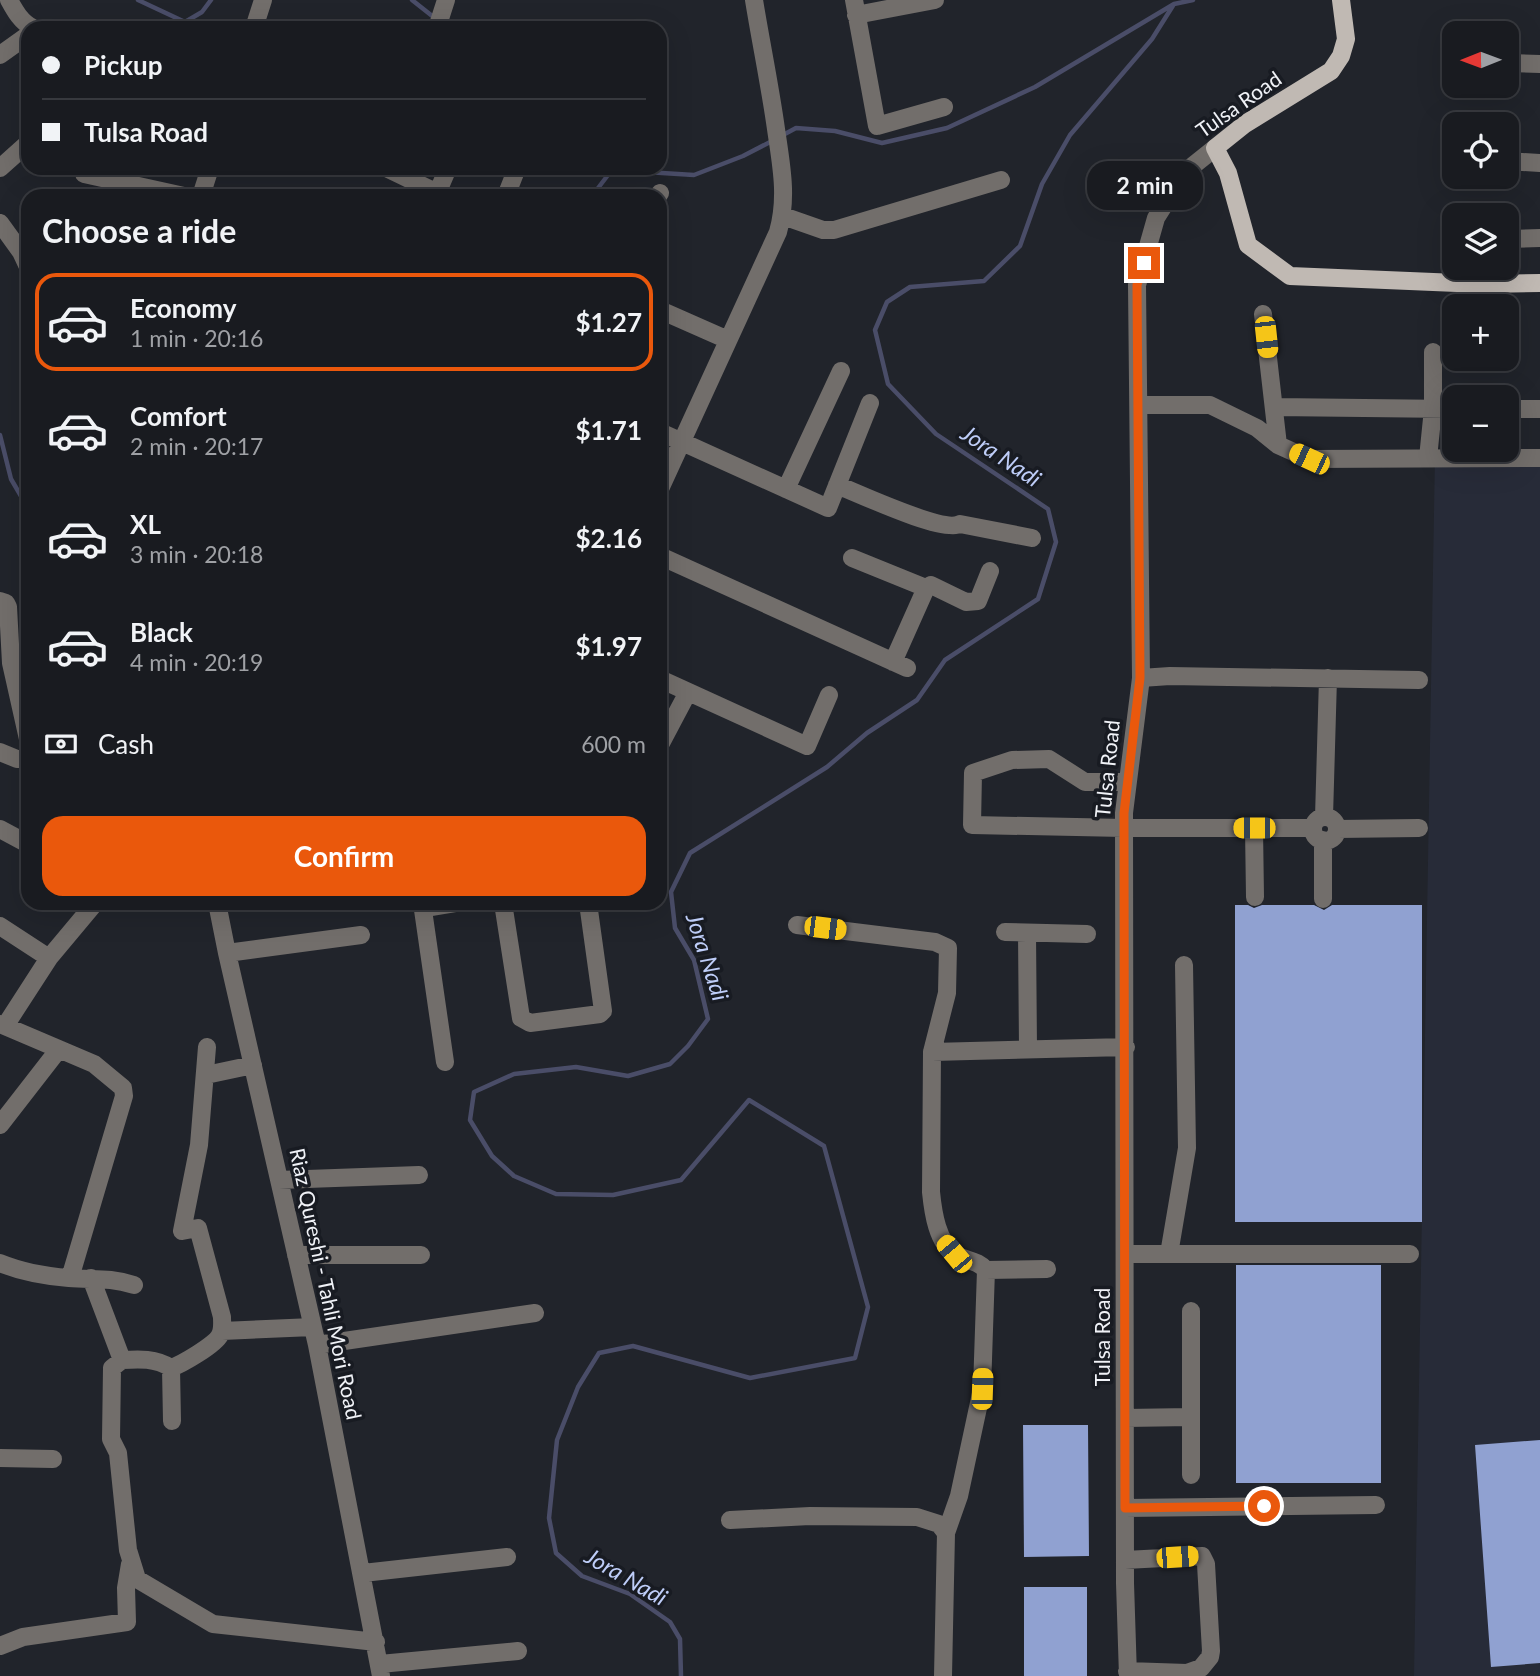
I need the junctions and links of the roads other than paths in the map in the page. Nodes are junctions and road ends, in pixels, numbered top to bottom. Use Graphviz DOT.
graph roads {
  1 [pos="9,0"];
  2 [pos="263,0"];
  3 [pos="754,0"];
  4 [pos="935,0"];
  5 [pos="1341,0"];
  6 [pos="855,8"];
  7 [pos="23,21"];
  8 [pos="256,21"];
  9 [pos="21,40"];
  10 [pos="0,55"];
  11 [pos="1519,63"];
  12 [pos="1540,64"];
  13 [pos="944,107"];
  14 [pos="1214,148"];
  15 [pos="21,150"];
  16 [pos="1519,162"];
  17 [pos="1540,163"];
  18 [pos="0,169"];
  19 [pos="89,175"];
  20 [pos="400,175"];
  21 [pos="1001,180"];
  22 [pos="152,189"];
  23 [pos="427,189"];
  24 [pos="783,216"];
  25 [pos="0,223"];
  26 [pos="1540,237"];
  27 [pos="1519,238"];
  28 [pos="21,251"];
  29 [pos="1540,283"];
  30 [pos="667,313"];
  31 [pos="1263,314"];
  32 [pos="728,340"];
  33 [pos="1433,352"];
  34 [pos="841,371"];
  35 [pos="870,403"];
  36 [pos="1139,405"];
  37 [pos="1274,407"];
  38 [pos="1433,409"];
  39 [pos="1442,409"];
  40 [pos="1519,409"];
  41 [pos="1540,409"];
  42 [pos="667,435"];
  43 [pos="681,442"];
  44 [pos="1278,445"];
  45 [pos="1428,458"];
  46 [pos="1540,458"];
  47 [pos="667,473"];
  48 [pos="837,485"];
  49 [pos="786,489"];
  50 [pos="1032,538"];
  51 [pos="852,558"];
  52 [pos="667,559"];
  53 [pos="990,571"];
  54 [pos="926,588"];
  55 [pos="0,601"];
  56 [pos="1140,678"];
  57 [pos="1328,678"];
  58 [pos="1419,680"];
  59 [pos="667,682"];
  60 [pos="688,692"];
  61 [pos="829,695"];
  62 [pos="21,708"];
  63 [pos="667,731"];
  64 [pos="0,752"];
  65 [pos="21,759"];
  66 [pos="1128,782"];
  67 [pos="1124,828"];
  68 [pos="1254,828"];
  69 [pos="1419,828"];
  70 [pos="0,829"];
  71 [pos="1325,829"];
  72 [pos="21,840"];
  73 [pos="1255,897"];
  74 [pos="1323,899"];
  75 [pos="89,910"];
  76 [pos="218,910"];
  77 [pos="423,910"];
  78 [pos="504,910"];
  79 [pos="589,910"];
  80 [pos="797,925"];
  81 [pos="0,926"];
  82 [pos="1004,932"];
  83 [pos="1027,933"];
  84 [pos="1087,934"];
  85 [pos="361,935"];
  86 [pos="227,953"];
  87 [pos="49,958"];
  88 [pos="1184,965"];
  89 [pos="3,1025"];
  90 [pos="207,1047"];
  91 [pos="1126,1047"];
  92 [pos="59,1049"];
  93 [pos="1028,1049"];
  94 [pos="932,1052"];
  95 [pos="445,1062"];
  96 [pos="253,1065"];
  97 [pos="206,1075"];
  98 [pos="0,1125"];
  99 [pos="419,1175"];
  100 [pos="279,1180"];
  101 [pos="1126,1254"];
  102 [pos="1169,1254"];
  103 [pos="1409,1254"];
  104 [pos="296,1255"];
  105 [pos="421,1255"];
  106 [pos="0,1263"];
  107 [pos="1047,1269"];
  108 [pos="986,1270"];
  109 [pos="70,1278"];
  110 [pos="91,1278"];
  111 [pos="134,1285"];
  112 [pos="1191,1311"];
  113 [pos="535,1313"];
  114 [pos="313,1327"];
  115 [pos="222,1331"];
  116 [pos="317,1345"];
  117 [pos="122,1360"];
  118 [pos="171,1368"];
  119 [pos="1191,1417"];
  120 [pos="1125,1418"];
  121 [pos="172,1421"];
  122 [pos="0,1458"];
  123 [pos="53,1459"];
  124 [pos="1191,1475"];
  125 [pos="1376,1505"];
  126 [pos="1125,1508"];
  127 [pos="730,1520"];
  128 [pos="946,1533"];
  129 [pos="507,1558"];
  130 [pos="1125,1560"];
  131 [pos="130,1562"];
  132 [pos="363,1573"];
  133 [pos="376,1642"];
  134 [pos="0,1646"];
  135 [pos="517,1651"];
  136 [pos="381,1670"];
  137 [pos="1128,1673"];
  138 [pos="943,1676"];
  1 -- 7 [label="street"];
  2 -- 8 [label="street"];
  3 -- 24 [label="street"];
  4 -- 6 [label="street"];
  5 -- 14 [label="main road, Tulsa Road"];
  6 -- 13 [label="street"];
  9 -- 10 [label="street"];
  11 -- 12 [label="street"];
  14 -- 29 [label="main road"];
  14 -- 36 [label="street, Tulsa Road"];
  15 -- 18 [label="street"];
  16 -- 17 [label="street"];
  19 -- 22 [label="street"];
  20 -- 23 [label="street"];
  21 -- 24 [label="street"];
  24 -- 32 [label="street"];
  25 -- 28 [label="street"];
  26 -- 27 [label="street"];
  30 -- 32 [label="street"];
  31 -- 37 [label="street"];
  32 -- 43 [label="street"];
  33 -- 38 [label="street"];
  34 -- 49 [label="street"];
  35 -- 48 [label="street"];
  36 -- 44 [label="street"];
  36 -- 56 [label="street, Tulsa Road"];
  37 -- 38 [label="street"];
  37 -- 44 [label="street"];
  38 -- 39 [label="street"];
  38 -- 45 [label="street"];
  40 -- 41 [label="street"];
  42 -- 43 [label="street"];
  43 -- 47 [label="street"];
  43 -- 49 [label="street"];
  44 -- 45 [label="street"];
  45 -- 46 [label="street"];
  48 -- 49 [label="street"];
  48 -- 50 [label="street"];
  51 -- 54 [label="street"];
  52 -- 54 [label="street"];
  53 -- 54 [label="street"];
  55 -- 62 [label="street"];
  56 -- 57 [label="street"];
  56 -- 66 [label="street, Tulsa Road"];
  57 -- 58 [label="street"];
  57 -- 71 [label="street"];
  59 -- 60 [label="street"];
  60 -- 61 [label="street"];
  60 -- 63 [label="street"];
  64 -- 65 [label="street"];
  66 -- 67 [label="street, Tulsa Road"];
  66 -- 67 [label="street"];
  67 -- 68 [label="street"];
  67 -- 91 [label="street, Tulsa Road"];
  68 -- 71 [label="street"];
  68 -- 73 [label="street"];
  69 -- 71 [label="street"];
  70 -- 72 [label="street"];
  71 -- 74 [label="street"];
  75 -- 87 [label="street"];
  76 -- 86 [label="street, Riaz Qureshi - Tahli Mori Road"];
  77 -- 95 [label="street"];
  78 -- 79 [label="street"];
  80 -- 94 [label="street"];
  81 -- 87 [label="street"];
  82 -- 83 [label="street"];
  83 -- 84 [label="street"];
  83 -- 93 [label="street"];
  85 -- 86 [label="street"];
  86 -- 96 [label="street, Riaz Qureshi - Tahli Mori Road"];
  87 -- 89 [label="street"];
  88 -- 102 [label="street"];
  89 -- 92 [label="street"];
  90 -- 97 [label="street"];
  91 -- 93 [label="street"];
  91 -- 101 [label="street, Tulsa Road"];
  92 -- 98 [label="street"];
  92 -- 109 [label="street"];
  93 -- 94 [label="street"];
  94 -- 108 [label="street"];
  96 -- 97 [label="street"];
  96 -- 100 [label="street, Riaz Qureshi - Tahli Mori Road"];
  97 -- 115 [label="street"];
  99 -- 100 [label="street"];
  100 -- 104 [label="street, Riaz Qureshi - Tahli Mori Road"];
  101 -- 102 [label="street"];
  101 -- 120 [label="street, Tulsa Road"];
  102 -- 103 [label="street"];
  104 -- 105 [label="street"];
  104 -- 114 [label="street, Riaz Qureshi - Tahli Mori Road"];
  106 -- 109 [label="street"];
  107 -- 108 [label="street"];
  108 -- 128 [label="street"];
  109 -- 110 [label="street"];
  110 -- 111 [label="street"];
  110 -- 117 [label="street"];
  112 -- 119 [label="street"];
  113 -- 116 [label="street"];
  114 -- 115 [label="street"];
  114 -- 116 [label="street, Riaz Qureshi - Tahli Mori Road"];
  115 -- 118 [label="street"];
  116 -- 132 [label="street, Riaz Qureshi - Tahli Mori Road"];
  117 -- 118 [label="street"];
  117 -- 131 [label="street"];
  118 -- 121 [label="street"];
  119 -- 120 [label="street"];
  119 -- 124 [label="street"];
  120 -- 126 [label="street, Tulsa Road"];
  122 -- 123 [label="street"];
  125 -- 126 [label="street"];
  126 -- 130 [label="street, Tulsa Road"];
  127 -- 128 [label="street"];
  128 -- 138 [label="street"];
  129 -- 132 [label="street"];
  130 -- 137 [label="street, Tulsa Road"];
  130 -- 137 [label="street"];
  131 -- 133 [label="street"];
  131 -- 134 [label="street"];
  132 -- 133 [label="street, Riaz Qureshi - Tahli Mori Road"];
  133 -- 136 [label="street, Riaz Qureshi - Tahli Mori Road"];
  135 -- 136 [label="street"];
}
